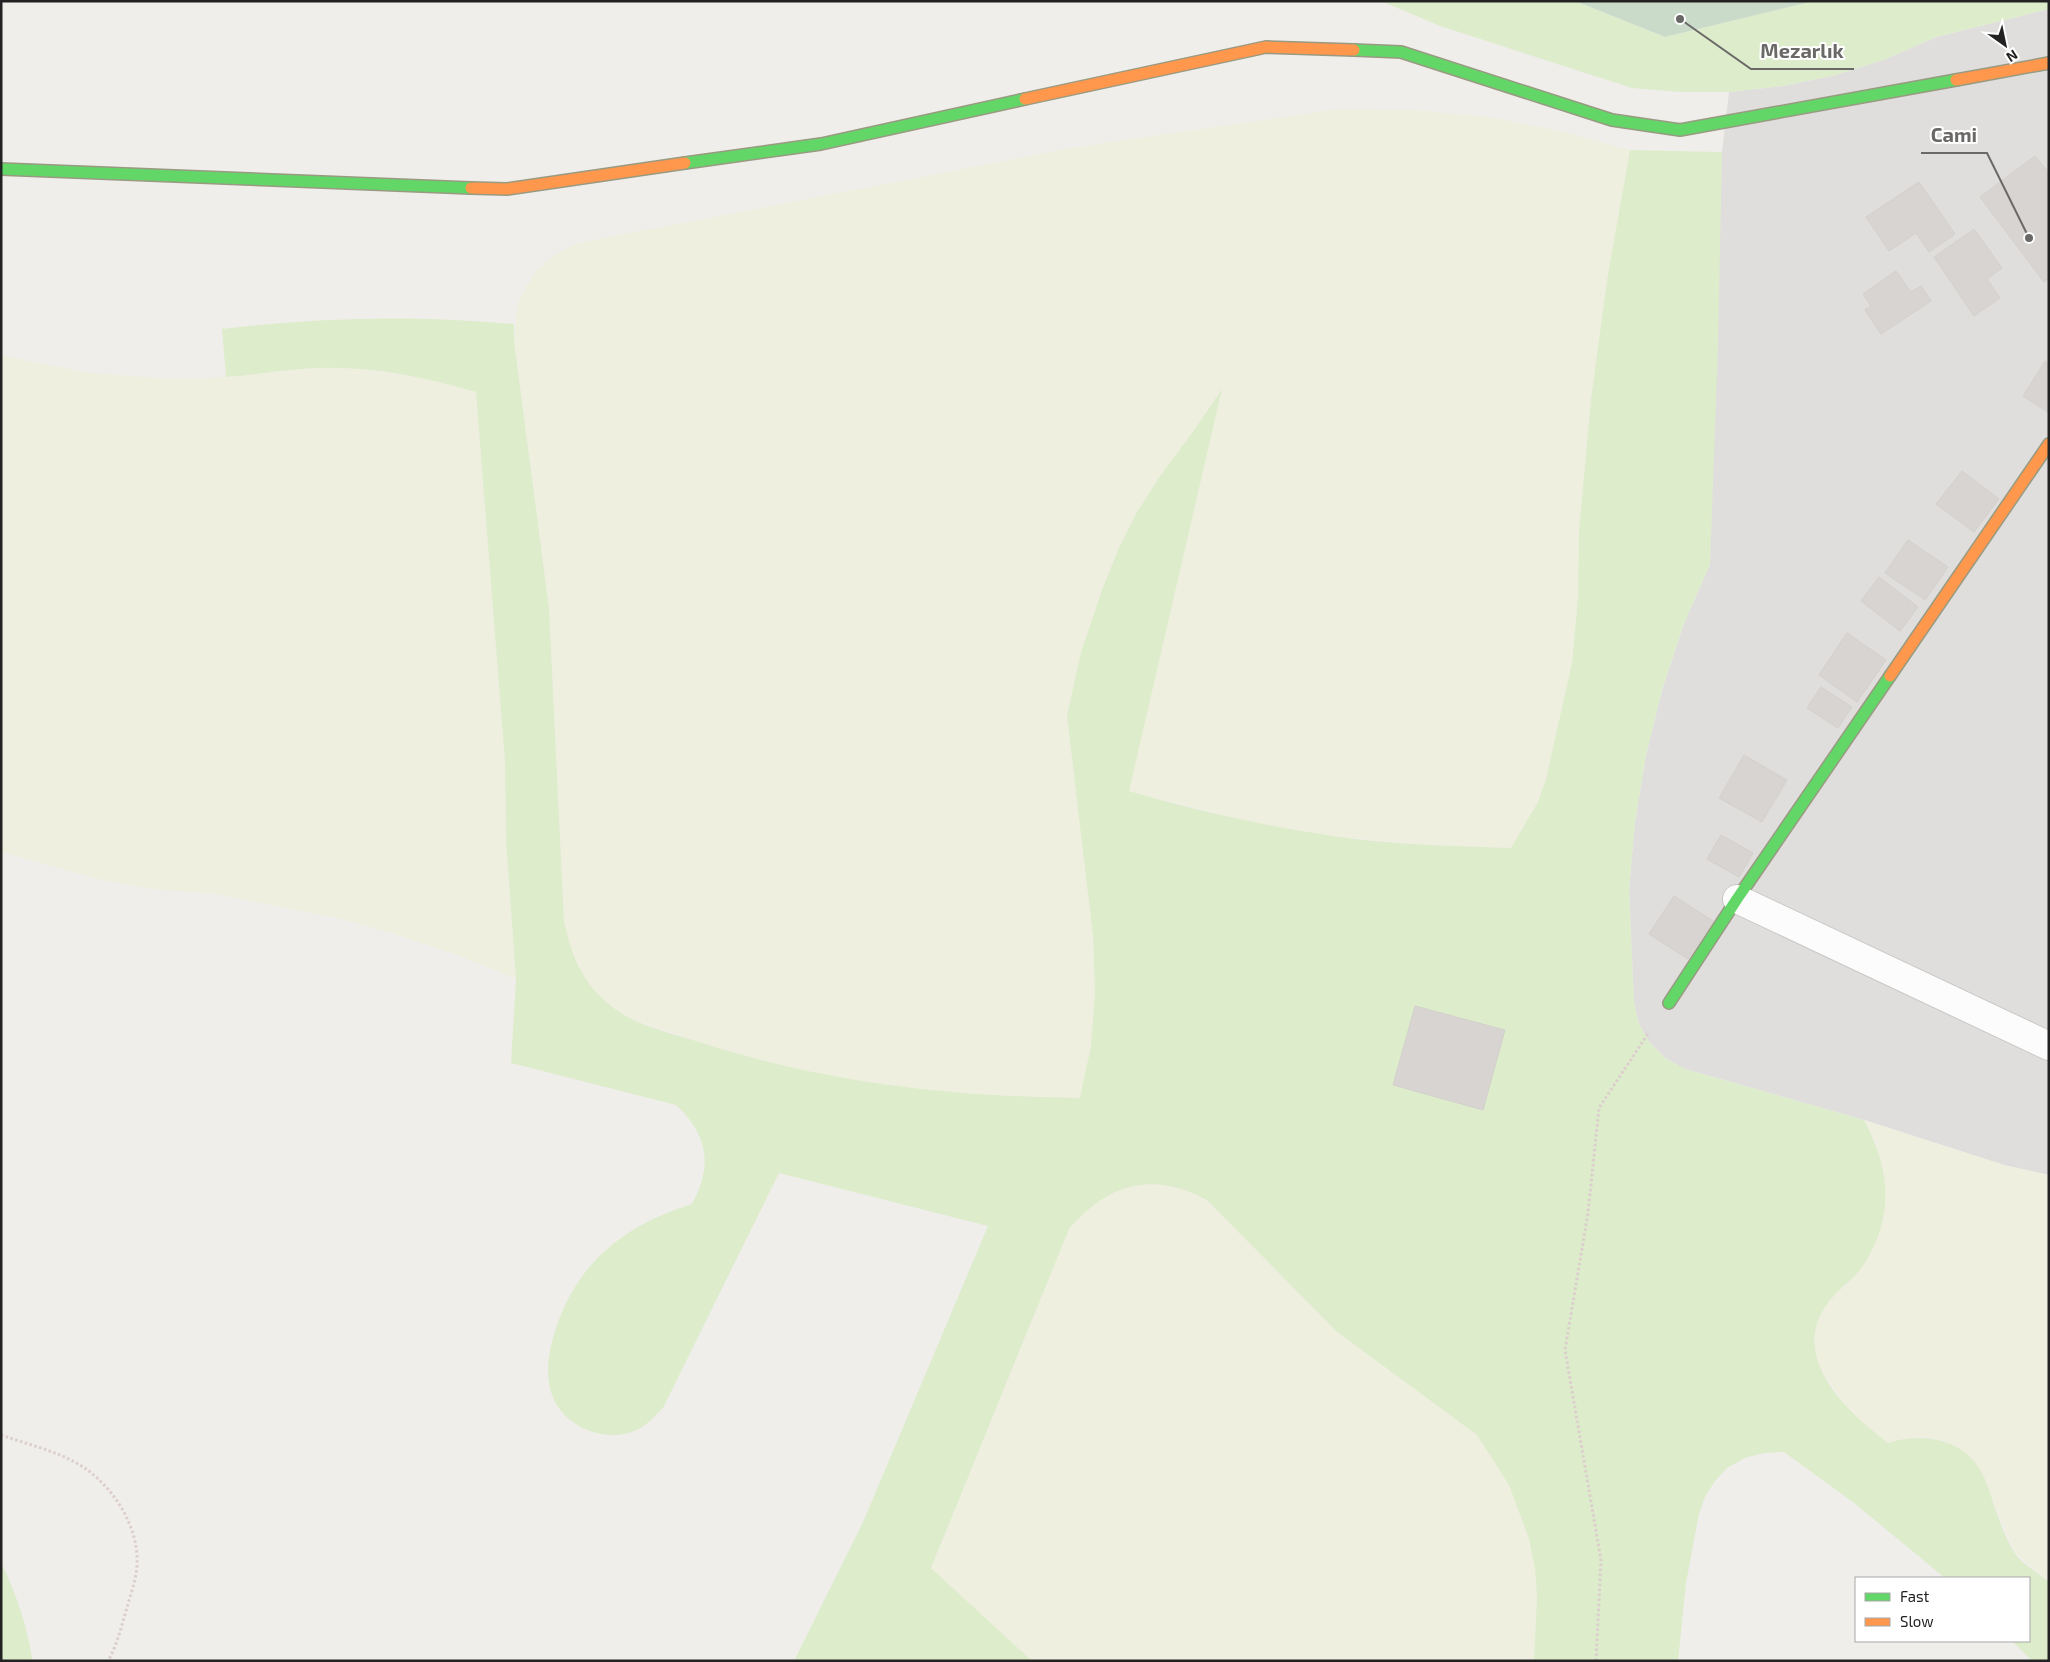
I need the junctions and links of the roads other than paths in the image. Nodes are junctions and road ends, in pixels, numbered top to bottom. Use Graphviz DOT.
graph roads {
  1 [pos="2049,63"];
  2 [pos="1,169"];
  3 [pos="2047,453"];
  4 [pos="1737,899"];
  5 [pos="1669,1003"];
  6 [pos="2049,1046"];
  1 -- 2 [label="main road"];
  3 -- 4 [label="main road"];
  4 -- 5 [label="main road"];
  4 -- 6 [label="street"];
}
